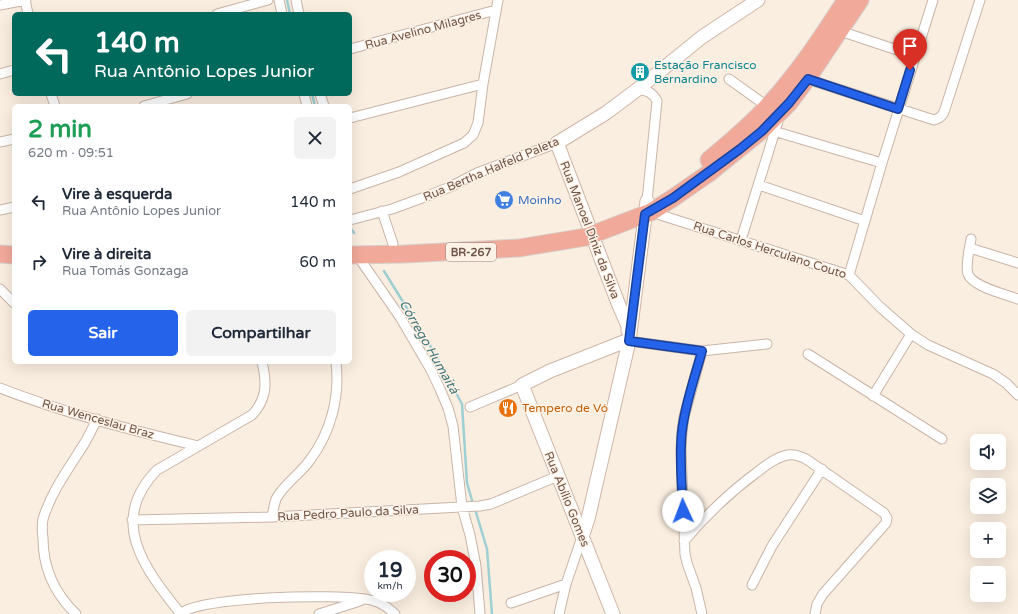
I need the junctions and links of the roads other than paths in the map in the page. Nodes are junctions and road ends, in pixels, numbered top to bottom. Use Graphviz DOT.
graph roads {
  1 [pos="25,0"];
  2 [pos="268,0"];
  3 [pos="279,0"];
  4 [pos="296,0"];
  5 [pos="498,0"];
  6 [pos="758,0"];
  7 [pos="846,0"];
  8 [pos="860,0"];
  9 [pos="933,0"];
  10 [pos="980,0"];
  11 [pos="0,5"];
  12 [pos="496,10"];
  13 [pos="28,12"];
  14 [pos="224,12"];
  15 [pos="282,12"];
  16 [pos="299,12"];
  17 [pos="840,31"];
  18 [pos="352,48"];
  19 [pos="914,56"];
  20 [pos="12,71"];
  21 [pos="0,74"];
  22 [pos="729,79"];
  23 [pos="808,79"];
  24 [pos="483,84"];
  25 [pos="638,89"];
  26 [pos="181,96"];
  27 [pos="151,104"];
  28 [pos="774,109"];
  29 [pos="898,109"];
  30 [pos="352,117"];
  31 [pos="768,131"];
  32 [pos="12,139"];
  33 [pos="0,142"];
  34 [pos="557,143"];
  35 [pos="882,163"];
  36 [pos="758,185"];
  37 [pos="352,188"];
  38 [pos="12,208"];
  39 [pos="648,209"];
  40 [pos="0,211"];
  41 [pos="382,211"];
  42 [pos="12,214"];
  43 [pos="352,219"];
  44 [pos="865,221"];
  45 [pos="590,230"];
  46 [pos="741,240"];
  47 [pos="393,244"];
  48 [pos="0,246"];
  49 [pos="12,247"];
  50 [pos="352,251"];
  51 [pos="0,254"];
  52 [pos="12,255"];
  53 [pos="1018,263"];
  54 [pos="849,275"];
  55 [pos="636,289"];
  56 [pos="0,290"];
  57 [pos="615,295"];
  58 [pos="1018,299"];
  59 [pos="12,301"];
  60 [pos="911,334"];
  61 [pos="629,341"];
  62 [pos="767,344"];
  63 [pos="702,351"];
  64 [pos="808,354"];
  65 [pos="262,364"];
  66 [pos="336,364"];
  67 [pos="522,385"];
  68 [pos="0,388"];
  69 [pos="1018,395"];
  70 [pos="873,396"];
  71 [pos="470,407"];
  72 [pos="97,419"];
  73 [pos="942,439"];
  74 [pos="198,446"];
  75 [pos="822,470"];
  76 [pos="558,476"];
  77 [pos="592,499"];
  78 [pos="569,505"];
  79 [pos="466,507"];
  80 [pos="272,517"];
  81 [pos="132,520"];
  82 [pos="582,538"];
  83 [pos="684,541"];
  84 [pos="566,584"];
  85 [pos="752,585"];
  86 [pos="364,599"];
  87 [pos="364,600"];
  88 [pos="376,602"];
  89 [pos="511,603"];
  90 [pos="179,613"];
  91 [pos="76,614"];
  92 [pos="319,614"];
  93 [pos="394,614"];
  94 [pos="480,614"];
  95 [pos="559,614"];
  96 [pos="612,614"];
  97 [pos="702,614"];
  98 [pos="815,614"];
  1 -- 11 [label="street"];
  1 -- 13 [label="street"];
  2 -- 14 [label="street"];
  3 -- 15 [label="street"];
  4 -- 16 [label="street"];
  5 -- 12 [label="street"];
  6 -- 25 [label="street, Rua Bertha Halfeld Paleta"];
  7 -- 28 [label="highway, BR-267"];
  8 -- 17 [label="highway, BR-267"];
  9 -- 19 [label="street"];
  10 -- 29 [label="street"];
  12 -- 18 [label="street, Rua Avelino Milagres"];
  12 -- 24 [label="street"];
  17 -- 19 [label="street"];
  17 -- 23 [label="highway, BR-267"];
  19 -- 29 [label="street"];
  20 -- 21 [label="street"];
  22 -- 28 [label="street"];
  23 -- 28 [label="highway, BR-267"];
  23 -- 29 [label="street"];
  24 -- 30 [label="street"];
  24 -- 37 [label="street"];
  25 -- 34 [label="street, Rua Bertha Halfeld Paleta"];
  25 -- 39 [label="street"];
  26 -- 27 [label="street"];
  28 -- 31 [label="highway, BR-267"];
  28 -- 39 [label="highway, BR-267"];
  29 -- 35 [label="street"];
  31 -- 35 [label="street"];
  31 -- 36 [label="street"];
  31 -- 39 [label="highway, BR-267"];
  32 -- 33 [label="street"];
  34 -- 41 [label="street, Rua Bertha Halfeld Paleta"];
  34 -- 45 [label="street, Rua Manoel Diniz da Silva"];
  35 -- 44 [label="street"];
  36 -- 44 [label="street"];
  36 -- 46 [label="street"];
  38 -- 40 [label="street"];
  39 -- 45 [label="highway, BR-267"];
  39 -- 46 [label="street, Rua Carlos Herculano Couto"];
  39 -- 55 [label="street"];
  40 -- 42 [label="street"];
  41 -- 43 [label="street, Rua Bertha Halfeld Paleta"];
  41 -- 47 [label="street"];
  44 -- 54 [label="street"];
  45 -- 47 [label="highway, BR-267"];
  45 -- 50 [label="highway, BR-267"];
  45 -- 57 [label="street, Rua Manoel Diniz da Silva"];
  46 -- 54 [label="street, Rua Carlos Herculano Couto"];
  47 -- 50 [label="highway, BR-267"];
  48 -- 49 [label="highway"];
  50 -- 79 [label="street"];
  51 -- 52 [label="highway"];
  53 -- 58 [label="street"];
  54 -- 60 [label="street, Rua Carlos Herculano Couto"];
  55 -- 57 [label="street"];
  55 -- 61 [label="street"];
  56 -- 59 [label="street"];
  57 -- 61 [label="street, Rua Manoel Diniz da Silva"];
  60 -- 69 [label="street, Rua Carlos Herculano Couto"];
  60 -- 70 [label="street"];
  61 -- 63 [label="street"];
  61 -- 67 [label="street"];
  61 -- 77 [label="street"];
  62 -- 63 [label="street"];
  63 -- 83 [label="street"];
  64 -- 70 [label="street"];
  65 -- 74 [label="street"];
  66 -- 80 [label="street"];
  67 -- 71 [label="street"];
  67 -- 76 [label="street, Rua Abílio Gomes"];
  68 -- 72 [label="street, Rua Wenceslau Braz"];
  70 -- 73 [label="street"];
  72 -- 74 [label="street, Rua Wenceslau Braz"];
  72 -- 91 [label="street"];
  74 -- 81 [label="street"];
  75 -- 83 [label="street"];
  75 -- 85 [label="street"];
  75 -- 98 [label="street"];
  76 -- 78 [label="street, Rua Abílio Gomes"];
  76 -- 79 [label="street, Rua Pedro Paulo da Silva"];
  77 -- 78 [label="street"];
  77 -- 82 [label="street"];
  78 -- 82 [label="street, Rua Abílio Gomes"];
  79 -- 80 [label="street, Rua Pedro Paulo da Silva"];
  79 -- 94 [label="street"];
  80 -- 81 [label="street, Rua Pedro Paulo da Silva"];
  81 -- 90 [label="street"];
  82 -- 84 [label="street"];
  82 -- 96 [label="street, Rua Abílio Gomes"];
  83 -- 97 [label="street"];
  84 -- 89 [label="street"];
  84 -- 95 [label="street"];
  86 -- 90 [label="street"];
  87 -- 92 [label="street"];
  88 -- 93 [label="street"];
}
